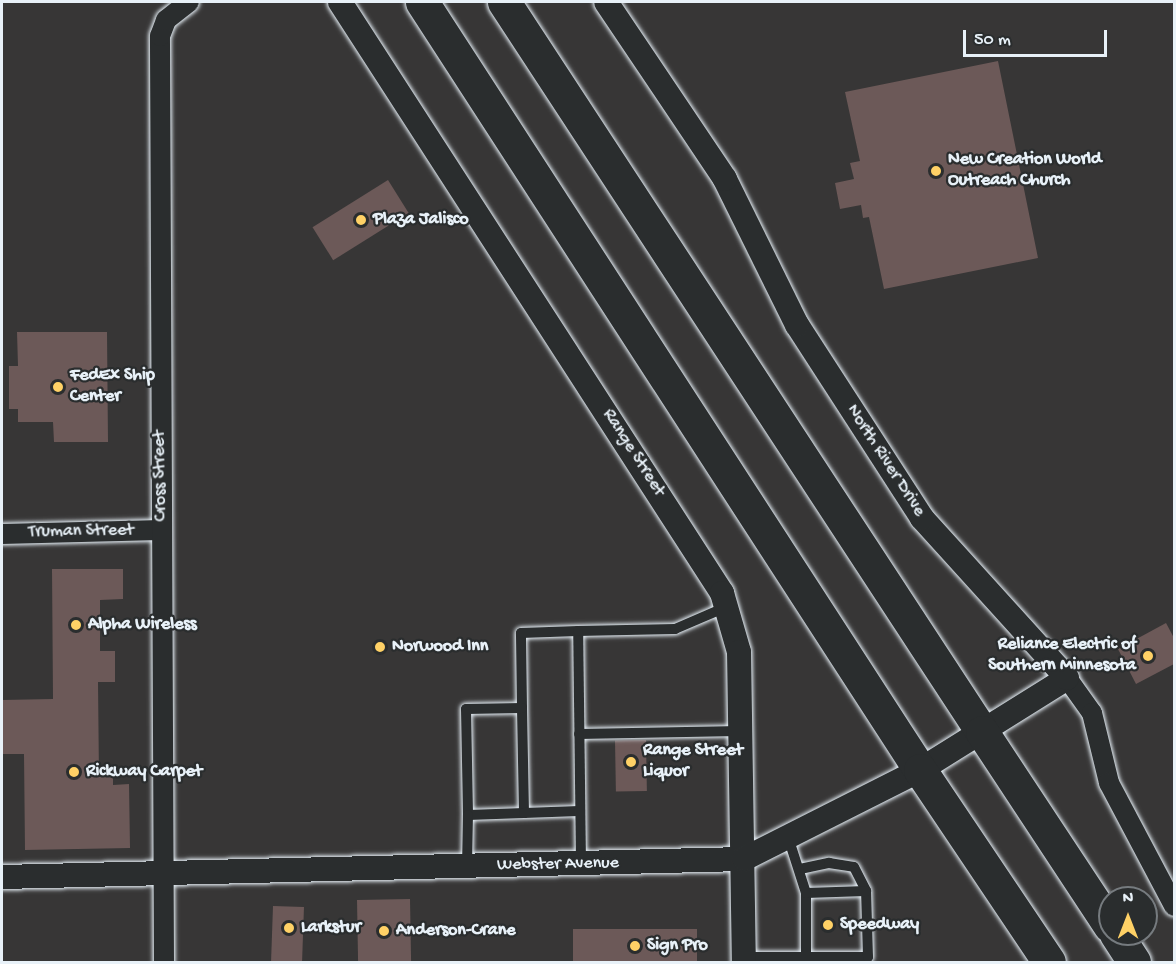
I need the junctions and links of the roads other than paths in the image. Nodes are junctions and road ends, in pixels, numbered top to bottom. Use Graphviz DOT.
graph roads {
  1 [pos="189,2"];
  2 [pos="340,2"];
  3 [pos="422,2"];
  4 [pos="504,2"];
  5 [pos="606,2"];
  6 [pos="161,530"];
  7 [pos="2,534"];
  8 [pos="726,608"];
  9 [pos="578,631"];
  10 [pos="1067,678"];
  11 [pos="522,708"];
  12 [pos="740,731"];
  13 [pos="982,732"];
  14 [pos="579,734"];
  15 [pos="920,770"];
  16 [pos="579,811"];
  17 [pos="525,813"];
  18 [pos="468,815"];
  19 [pos="788,837"];
  20 [pos="744,860"];
  21 [pos="581,863"];
  22 [pos="467,866"];
  23 [pos="800,869"];
  24 [pos="164,873"];
  25 [pos="2,877"];
  26 [pos="866,891"];
  27 [pos="806,893"];
  28 [pos="1174,906"];
  29 [pos="1098,908"];
  30 [pos="1123,946"];
  31 [pos="806,958"];
  32 [pos="744,960"];
  33 [pos="164,963"];
  34 [pos="1049,963"];
  35 [pos="1134,963"];
  1 -- 6 [label="street, Cross Street"];
  2 -- 8 [label="street, Range Street"];
  3 -- 15 [label="highway"];
  4 -- 13 [label="highway"];
  5 -- 10 [label="street, North River Drive"];
  6 -- 7 [label="street, Truman Street"];
  6 -- 24 [label="street, Cross Street"];
  8 -- 9 [label="lane"];
  8 -- 12 [label="street, Range Street"];
  9 -- 11 [label="lane"];
  9 -- 14 [label="lane"];
  10 -- 13 [label="street, Webster Avenue"];
  10 -- 28 [label="street, North River Drive"];
  11 -- 17 [label="lane"];
  11 -- 18 [label="lane"];
  12 -- 14 [label="lane"];
  12 -- 20 [label="street, Range Street"];
  13 -- 15 [label="street, Webster Avenue"];
  13 -- 29 [label="highway"];
  14 -- 16 [label="lane"];
  15 -- 19 [label="street, Webster Avenue"];
  15 -- 34 [label="highway"];
  16 -- 17 [label="lane"];
  16 -- 21 [label="lane"];
  17 -- 18 [label="lane"];
  18 -- 22 [label="lane"];
  19 -- 20 [label="street, Webster Avenue"];
  19 -- 23 [label="lane"];
  20 -- 21 [label="street, Webster Avenue"];
  20 -- 32 [label="street, Range Street"];
  21 -- 22 [label="street, Webster Avenue"];
  22 -- 24 [label="street, Webster Avenue"];
  23 -- 26 [label="lane"];
  23 -- 27 [label="lane"];
  24 -- 25 [label="street, Webster Avenue"];
  24 -- 33 [label="street, Cross Street"];
  26 -- 27 [label="lane"];
  26 -- 31 [label="lane"];
  27 -- 31 [label="lane"];
  30 -- 35 [label="highway"];
  31 -- 32 [label="lane"];
}
